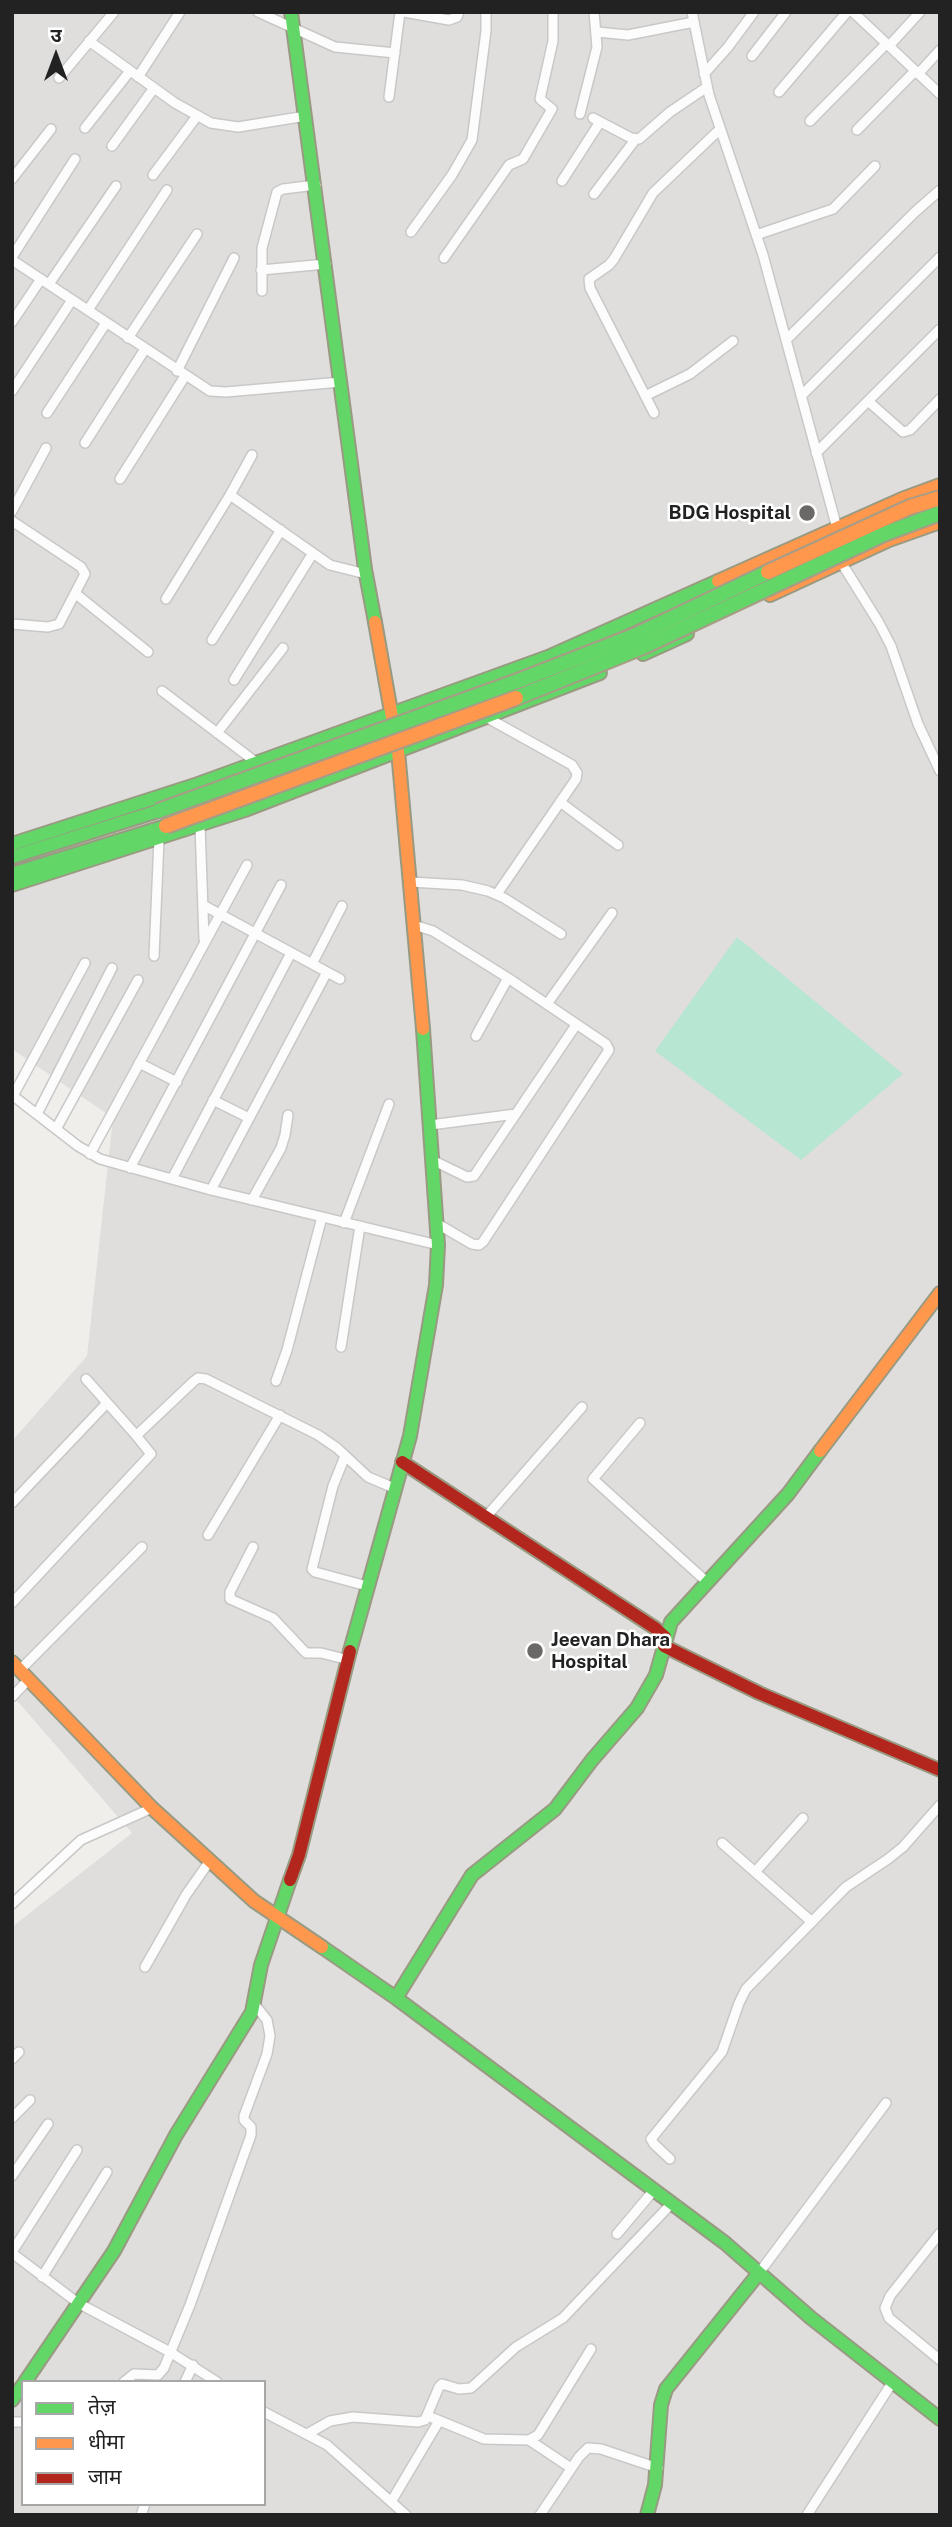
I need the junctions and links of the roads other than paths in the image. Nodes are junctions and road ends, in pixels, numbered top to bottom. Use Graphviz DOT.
graph roads {
  1 [pos="114,12"];
  2 [pos="180,12"];
  3 [pos="258,12"];
  4 [pos="402,12"];
  5 [pos="459,12"];
  6 [pos="486,12"];
  7 [pos="553,12"];
  8 [pos="594,12"];
  9 [pos="754,12"];
  10 [pos="786,12"];
  11 [pos="847,12"];
  12 [pos="853,12"];
  13 [pos="920,12"];
  14 [pos="294,13"];
  15 [pos="864,16"];
  16 [pos="693,17"];
  17 [pos="294,30"];
  18 [pos="597,32"];
  19 [pos="89,41"];
  20 [pos="888,45"];
  21 [pos="940,50"];
  22 [pos="395,54"];
  23 [pos="751,56"];
  24 [pos="917,72"];
  25 [pos="134,74"];
  26 [pos="704,74"];
  27 [pos="60,78"];
  28 [pos="154,88"];
  29 [pos="707,88"];
  30 [pos="779,92"];
  31 [pos="940,94"];
  32 [pos="389,96"];
  33 [pos="580,114"];
  34 [pos="197,116"];
  35 [pos="306,116"];
  36 [pos="810,121"];
  37 [pos="85,128"];
  38 [pos="51,129"];
  39 [pos="719,130"];
  40 [pos="857,130"];
  41 [pos="635,140"];
  42 [pos="112,146"];
  43 [pos="75,159"];
  44 [pos="875,166"];
  45 [pos="153,175"];
  46 [pos="12,179"];
  47 [pos="562,181"];
  48 [pos="116,186"];
  49 [pos="316,186"];
  50 [pos="167,190"];
  51 [pos="940,190"];
  52 [pos="594,194"];
  53 [pos="411,232"];
  54 [pos="197,234"];
  55 [pos="756,235"];
  56 [pos="940,257"];
  57 [pos="234,258"];
  58 [pos="444,258"];
  59 [pos="13,262"];
  60 [pos="326,264"];
  61 [pos="261,270"];
  62 [pos="45,281"];
  63 [pos="262,291"];
  64 [pos="72,300"];
  65 [pos="88,310"];
  66 [pos="12,322"];
  67 [pos="106,323"];
  68 [pos="940,329"];
  69 [pos="128,338"];
  70 [pos="786,340"];
  71 [pos="733,341"];
  72 [pos="145,349"];
  73 [pos="181,374"];
  74 [pos="341,382"];
  75 [pos="12,391"];
  76 [pos="645,396"];
  77 [pos="801,396"];
  78 [pos="940,399"];
  79 [pos="868,401"];
  80 [pos="654,413"];
  81 [pos="47,414"];
  82 [pos="85,443"];
  83 [pos="46,448"];
  84 [pos="816,453"];
  85 [pos="252,455"];
  86 [pos="120,479"];
  87 [pos="940,485"];
  88 [pos="230,495"];
  89 [pos="940,498"];
  90 [pos="12,511"];
  91 [pos="940,513"];
  92 [pos="12,520"];
  93 [pos="940,522"];
  94 [pos="836,528"];
  95 [pos="281,530"];
  96 [pos="313,553"];
  97 [pos="841,562"];
  98 [pos="366,574"];
  99 [pos="76,594"];
  100 [pos="166,598"];
  101 [pos="12,624"];
  102 [pos="212,640"];
  103 [pos="283,648"];
  104 [pos="148,652"];
  105 [pos="234,680"];
  106 [pos="162,691"];
  107 [pos="391,714"];
  108 [pos="486,717"];
  109 [pos="217,733"];
  110 [pos="398,751"];
  111 [pos="257,762"];
  112 [pos="940,771"];
  113 [pos="559,802"];
  114 [pos="200,825"];
  115 [pos="162,833"];
  116 [pos="12,844"];
  117 [pos="618,845"];
  118 [pos="12,857"];
  119 [pos="247,865"];
  120 [pos="12,874"];
  121 [pos="410,882"];
  122 [pos="281,885"];
  123 [pos="12,886"];
  124 [pos="497,894"];
  125 [pos="203,905"];
  126 [pos="342,906"];
  127 [pos="219,913"];
  128 [pos="611,913"];
  129 [pos="414,925"];
  130 [pos="256,933"];
  131 [pos="561,934"];
  132 [pos="204,942"];
  133 [pos="291,953"];
  134 [pos="154,956"];
  135 [pos="85,963"];
  136 [pos="312,964"];
  137 [pos="112,968"];
  138 [pos="327,972"];
  139 [pos="508,978"];
  140 [pos="340,979"];
  141 [pos="138,980"];
  142 [pos="547,1004"];
  143 [pos="576,1025"];
  144 [pos="476,1036"];
  145 [pos="139,1063"];
  146 [pos="177,1082"];
  147 [pos="13,1096"];
  148 [pos="213,1100"];
  149 [pos="389,1104"];
  150 [pos="37,1114"];
  151 [pos="516,1114"];
  152 [pos="288,1115"];
  153 [pos="249,1118"];
  154 [pos="430,1125"];
  155 [pos="56,1129"];
  156 [pos="90,1154"];
  157 [pos="432,1160"];
  158 [pos="130,1168"];
  159 [pos="172,1179"];
  160 [pos="211,1190"];
  161 [pos="252,1200"];
  162 [pos="322,1217"];
  163 [pos="344,1223"];
  164 [pos="436,1223"];
  165 [pos="360,1226"];
  166 [pos="438,1245"];
  167 [pos="939,1294"];
  168 [pos="341,1347"];
  169 [pos="86,1379"];
  170 [pos="276,1381"];
  171 [pos="107,1403"];
  172 [pos="582,1407"];
  173 [pos="280,1415"];
  174 [pos="640,1423"];
  175 [pos="134,1433"];
  176 [pos="345,1456"];
  177 [pos="402,1462"];
  178 [pos="394,1489"];
  179 [pos="12,1503"];
  180 [pos="486,1517"];
  181 [pos="208,1535"];
  182 [pos="142,1547"];
  183 [pos="253,1547"];
  184 [pos="708,1583"];
  185 [pos="367,1586"];
  186 [pos="12,1603"];
  187 [pos="664,1642"];
  188 [pos="349,1660"];
  189 [pos="21,1670"];
  190 [pos="12,1697"];
  191 [pos="940,1770"];
  192 [pos="940,1805"];
  193 [pos="152,1808"];
  194 [pos="803,1818"];
  195 [pos="722,1843"];
  196 [pos="209,1862"];
  197 [pos="755,1872"];
  198 [pos="12,1904"];
  199 [pos="278,1919"];
  200 [pos="812,1923"];
  201 [pos="145,1967"];
  202 [pos="396,1998"];
  203 [pos="255,2006"];
  204 [pos="30,2100"];
  205 [pos="886,2103"];
  206 [pos="12,2118"];
  207 [pos="48,2124"];
  208 [pos="78,2150"];
  209 [pos="670,2159"];
  210 [pos="107,2172"];
  211 [pos="12,2176"];
  212 [pos="654,2190"];
  213 [pos="671,2203"];
  214 [pos="940,2233"];
  215 [pos="617,2234"];
  216 [pos="12,2253"];
  217 [pos="759,2273"];
  218 [pos="42,2277"];
  219 [pos="78,2303"];
  220 [pos="591,2349"];
  221 [pos="170,2352"];
  222 [pos="940,2360"];
  223 [pos="193,2365"];
  224 [pos="26,2380"];
  225 [pos="126,2380"];
  226 [pos="186,2380"];
  227 [pos="214,2380"];
  228 [pos="892,2383"];
  229 [pos="266,2413"];
  230 [pos="428,2416"];
  231 [pos="940,2419"];
  232 [pos="439,2421"];
  233 [pos="307,2434"];
  234 [pos="529,2440"];
  235 [pos="571,2468"];
  236 [pos="658,2468"];
  237 [pos="391,2502"];
  238 [pos="406,2515"];
  239 [pos="540,2515"];
  240 [pos="647,2515"];
  241 [pos="807,2515"];
  1 -- 19 [label="street"];
  2 -- 25 [label="street"];
  3 -- 17 [label="street"];
  4 -- 5 [label="street"];
  4 -- 22 [label="street"];
  6 -- 53 [label="street"];
  7 -- 58 [label="street"];
  8 -- 18 [label="street"];
  9 -- 26 [label="street"];
  10 -- 23 [label="street"];
  11 -- 30 [label="street"];
  12 -- 15 [label="street"];
  13 -- 20 [label="street"];
  14 -- 17 [label="main road"];
  15 -- 20 [label="street"];
  16 -- 18 [label="street"];
  16 -- 26 [label="street"];
  17 -- 22 [label="street"];
  17 -- 35 [label="main road"];
  18 -- 33 [label="street"];
  19 -- 25 [label="street"];
  19 -- 27 [label="street"];
  20 -- 24 [label="street"];
  20 -- 36 [label="street"];
  21 -- 24 [label="street"];
  22 -- 32 [label="street"];
  24 -- 31 [label="street"];
  24 -- 40 [label="street"];
  25 -- 28 [label="street"];
  25 -- 37 [label="street"];
  26 -- 29 [label="street"];
  28 -- 34 [label="street"];
  28 -- 42 [label="street"];
  29 -- 39 [label="street"];
  29 -- 41 [label="street"];
  34 -- 35 [label="street"];
  34 -- 45 [label="street"];
  35 -- 49 [label="main road"];
  38 -- 46 [label="street"];
  39 -- 55 [label="street"];
  39 -- 76 [label="street"];
  41 -- 47 [label="street"];
  41 -- 52 [label="street"];
  43 -- 59 [label="street"];
  44 -- 55 [label="street"];
  48 -- 62 [label="street"];
  49 -- 60 [label="main road"];
  49 -- 61 [label="street"];
  50 -- 65 [label="street"];
  51 -- 70 [label="street"];
  54 -- 69 [label="street"];
  55 -- 70 [label="street"];
  56 -- 77 [label="street"];
  57 -- 73 [label="street"];
  59 -- 62 [label="street"];
  60 -- 61 [label="street"];
  60 -- 74 [label="main road"];
  61 -- 63 [label="street"];
  62 -- 64 [label="street"];
  62 -- 66 [label="street"];
  64 -- 65 [label="street"];
  64 -- 75 [label="street"];
  65 -- 67 [label="street"];
  67 -- 69 [label="street"];
  67 -- 81 [label="street"];
  68 -- 79 [label="street"];
  69 -- 72 [label="street"];
  70 -- 77 [label="street"];
  71 -- 76 [label="street"];
  72 -- 73 [label="street"];
  72 -- 82 [label="street"];
  73 -- 74 [label="street"];
  73 -- 86 [label="street"];
  74 -- 98 [label="main road"];
  76 -- 80 [label="street"];
  77 -- 84 [label="street"];
  78 -- 79 [label="street"];
  79 -- 84 [label="street"];
  83 -- 90 [label="street"];
  84 -- 94 [label="street"];
  85 -- 88 [label="street"];
  87 -- 94 [label="main road"];
  88 -- 95 [label="street"];
  88 -- 100 [label="street"];
  89 -- 118 [label="main road, bridge"];
  91 -- 115 [label="main road, bridge"];
  92 -- 99 [label="street"];
  93 -- 97 [label="main road"];
  94 -- 107 [label="main road"];
  95 -- 96 [label="street"];
  95 -- 102 [label="street"];
  96 -- 98 [label="street"];
  96 -- 105 [label="street"];
  97 -- 108 [label="main road"];
  97 -- 112 [label="street"];
  98 -- 107 [label="main road"];
  99 -- 101 [label="street"];
  99 -- 104 [label="street"];
  103 -- 109 [label="street"];
  106 -- 109 [label="street"];
  107 -- 110 [label="main road"];
  107 -- 111 [label="main road"];
  108 -- 110 [label="main road"];
  108 -- 113 [label="street"];
  109 -- 111 [label="street"];
  110 -- 114 [label="main road"];
  110 -- 121 [label="main road"];
  111 -- 116 [label="main road"];
  113 -- 117 [label="street"];
  113 -- 124 [label="street"];
  114 -- 115 [label="main road"];
  114 -- 125 [label="street"];
  115 -- 120 [label="main road"];
  115 -- 123 [label="main road"];
  115 -- 134 [label="street"];
  119 -- 127 [label="street"];
  121 -- 124 [label="street"];
  121 -- 129 [label="main road"];
  122 -- 130 [label="street"];
  124 -- 131 [label="street"];
  125 -- 127 [label="street"];
  125 -- 132 [label="street"];
  126 -- 136 [label="street"];
  127 -- 130 [label="street"];
  127 -- 132 [label="street"];
  128 -- 142 [label="street"];
  129 -- 139 [label="street"];
  129 -- 154 [label="main road"];
  130 -- 133 [label="street"];
  130 -- 146 [label="street"];
  132 -- 145 [label="street"];
  133 -- 136 [label="street"];
  133 -- 148 [label="street"];
  135 -- 147 [label="street"];
  136 -- 138 [label="street"];
  137 -- 150 [label="street"];
  138 -- 140 [label="street"];
  138 -- 153 [label="street"];
  139 -- 142 [label="street"];
  139 -- 144 [label="street"];
  141 -- 155 [label="street"];
  142 -- 143 [label="street"];
  143 -- 151 [label="street"];
  143 -- 164 [label="street"];
  145 -- 146 [label="street"];
  145 -- 156 [label="street"];
  146 -- 158 [label="street"];
  147 -- 150 [label="street"];
  148 -- 153 [label="street"];
  148 -- 159 [label="street"];
  149 -- 163 [label="street"];
  150 -- 155 [label="street"];
  151 -- 154 [label="street"];
  151 -- 157 [label="street"];
  152 -- 161 [label="street"];
  153 -- 160 [label="street"];
  154 -- 157 [label="main road"];
  155 -- 156 [label="street"];
  156 -- 158 [label="street"];
  157 -- 164 [label="main road"];
  158 -- 159 [label="street"];
  159 -- 160 [label="street"];
  160 -- 161 [label="street"];
  161 -- 162 [label="street"];
  162 -- 163 [label="street"];
  162 -- 170 [label="street"];
  163 -- 165 [label="street"];
  164 -- 166 [label="main road"];
  165 -- 166 [label="street"];
  165 -- 168 [label="street"];
  166 -- 177 [label="main road"];
  167 -- 184 [label="main road"];
  169 -- 171 [label="street"];
  171 -- 175 [label="street"];
  171 -- 179 [label="street"];
  172 -- 180 [label="street"];
  173 -- 175 [label="street"];
  173 -- 176 [label="street"];
  173 -- 181 [label="street"];
  174 -- 184 [label="street"];
  175 -- 186 [label="street"];
  176 -- 178 [label="street"];
  176 -- 185 [label="street"];
  177 -- 178 [label="main road"];
  177 -- 180 [label="main road"];
  178 -- 185 [label="main road"];
  180 -- 187 [label="main road"];
  182 -- 189 [label="street"];
  183 -- 188 [label="street"];
  184 -- 187 [label="main road"];
  185 -- 188 [label="main road"];
  187 -- 191 [label="main road"];
  187 -- 202 [label="main road"];
  188 -- 199 [label="main road"];
  189 -- 190 [label="street"];
  189 -- 193 [label="main road"];
  192 -- 200 [label="street"];
  193 -- 196 [label="main road"];
  193 -- 198 [label="street"];
  194 -- 197 [label="street"];
  195 -- 197 [label="street"];
  196 -- 199 [label="main road"];
  196 -- 201 [label="street"];
  197 -- 200 [label="street"];
  199 -- 202 [label="main road"];
  199 -- 203 [label="main road"];
  200 -- 209 [label="street"];
  202 -- 212 [label="main road"];
  203 -- 219 [label="main road"];
  203 -- 221 [label="street"];
  204 -- 206 [label="street"];
  205 -- 217 [label="street"];
  207 -- 211 [label="street"];
  208 -- 216 [label="street"];
  210 -- 218 [label="street"];
  212 -- 213 [label="main road"];
  212 -- 215 [label="street"];
  213 -- 217 [label="main road"];
  213 -- 230 [label="street"];
  214 -- 222 [label="street"];
  216 -- 218 [label="street"];
  217 -- 228 [label="main road"];
  217 -- 236 [label="main road"];
  218 -- 219 [label="street"];
  219 -- 221 [label="street"];
  219 -- 224 [label="main road"];
  220 -- 234 [label="street"];
  221 -- 223 [label="street"];
  221 -- 225 [label="street"];
  223 -- 226 [label="street"];
  223 -- 227 [label="street"];
  228 -- 231 [label="main road"];
  228 -- 241 [label="street"];
  229 -- 233 [label="street"];
  230 -- 232 [label="street"];
  230 -- 233 [label="street"];
  232 -- 234 [label="street"];
  232 -- 237 [label="street"];
  233 -- 237 [label="street"];
  234 -- 235 [label="street"];
  235 -- 236 [label="street"];
  235 -- 239 [label="street"];
  236 -- 240 [label="main road"];
  237 -- 238 [label="street"];
}
